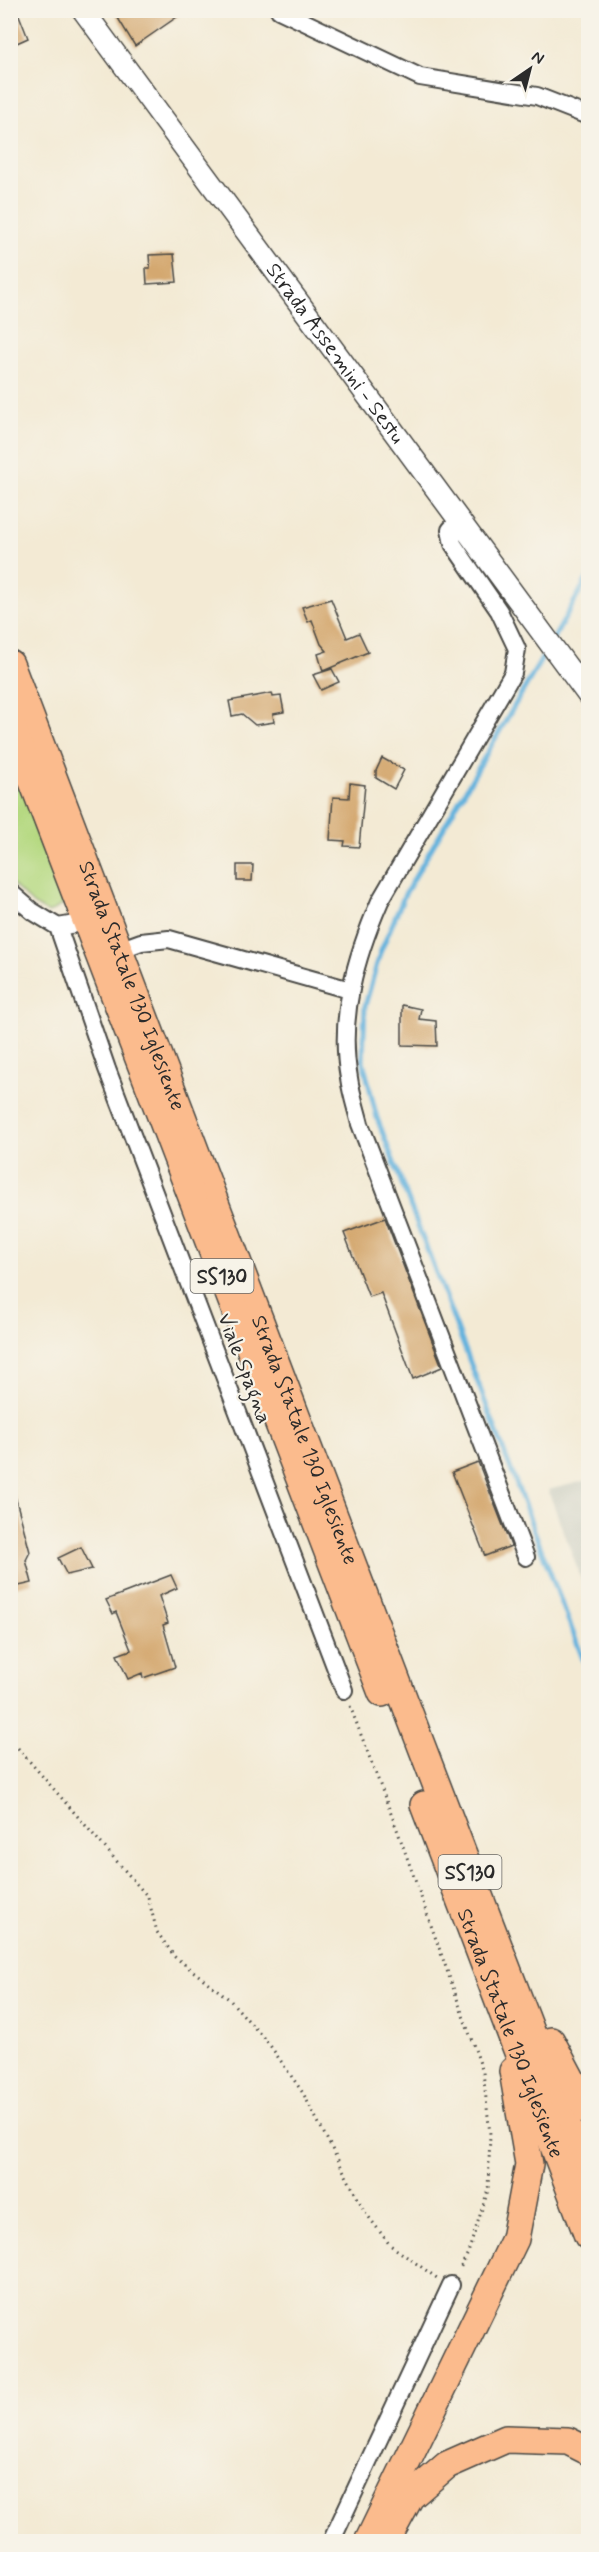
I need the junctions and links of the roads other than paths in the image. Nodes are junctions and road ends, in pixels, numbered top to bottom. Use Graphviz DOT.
graph roads {
  1 [pos="83,10"];
  2 [pos="279,10"];
  3 [pos="588,116"];
  4 [pos="458,521"];
  5 [pos="10,664"];
  6 [pos="588,695"];
  7 [pos="10,722"];
  8 [pos="10,892"];
  9 [pos="87,922"];
  10 [pos="58,927"];
  11 [pos="119,950"];
  12 [pos="350,990"];
  13 [pos="526,1557"];
  14 [pos="344,1690"];
  15 [pos="508,1971"];
  16 [pos="503,2014"];
  17 [pos="588,2111"];
  18 [pos="588,2180"];
  19 [pos="588,2236"];
  20 [pos="451,2285"];
  21 [pos="588,2451"];
  22 [pos="331,2541"];
  23 [pos="368,2541"];
  24 [pos="386,2541"];
  1 -- 4 [label="street, Strada Assemini - Sestu"];
  2 -- 3 [label="street"];
  4 -- 6 [label="street, Strada Assemini - Sestu"];
  4 -- 12 [label="street"];
  5 -- 11 [label="main road, Strada Statale 130 Iglesiente / SS130"];
  7 -- 9 [label="main road, Strada Statale 130 Iglesiente / SS130"];
  8 -- 10 [label="street"];
  9 -- 10 [label="street"];
  9 -- 16 [label="main road, Strada Statale 130 Iglesiente / SS130"];
  10 -- 14 [label="street, Viale Spagna"];
  11 -- 12 [label="street"];
  11 -- 15 [label="main road, Strada Statale 130 Iglesiente / SS130"];
  12 -- 13 [label="street"];
  15 -- 17 [label="main road"];
  15 -- 18 [label="main road, Strada Statale 130 Iglesiente / SS130"];
  16 -- 19 [label="main road, Strada Statale 130 Iglesiente / SS130"];
  16 -- 23 [label="main road"];
  20 -- 22 [label="street"];
  21 -- 24 [label="main road"];
}
